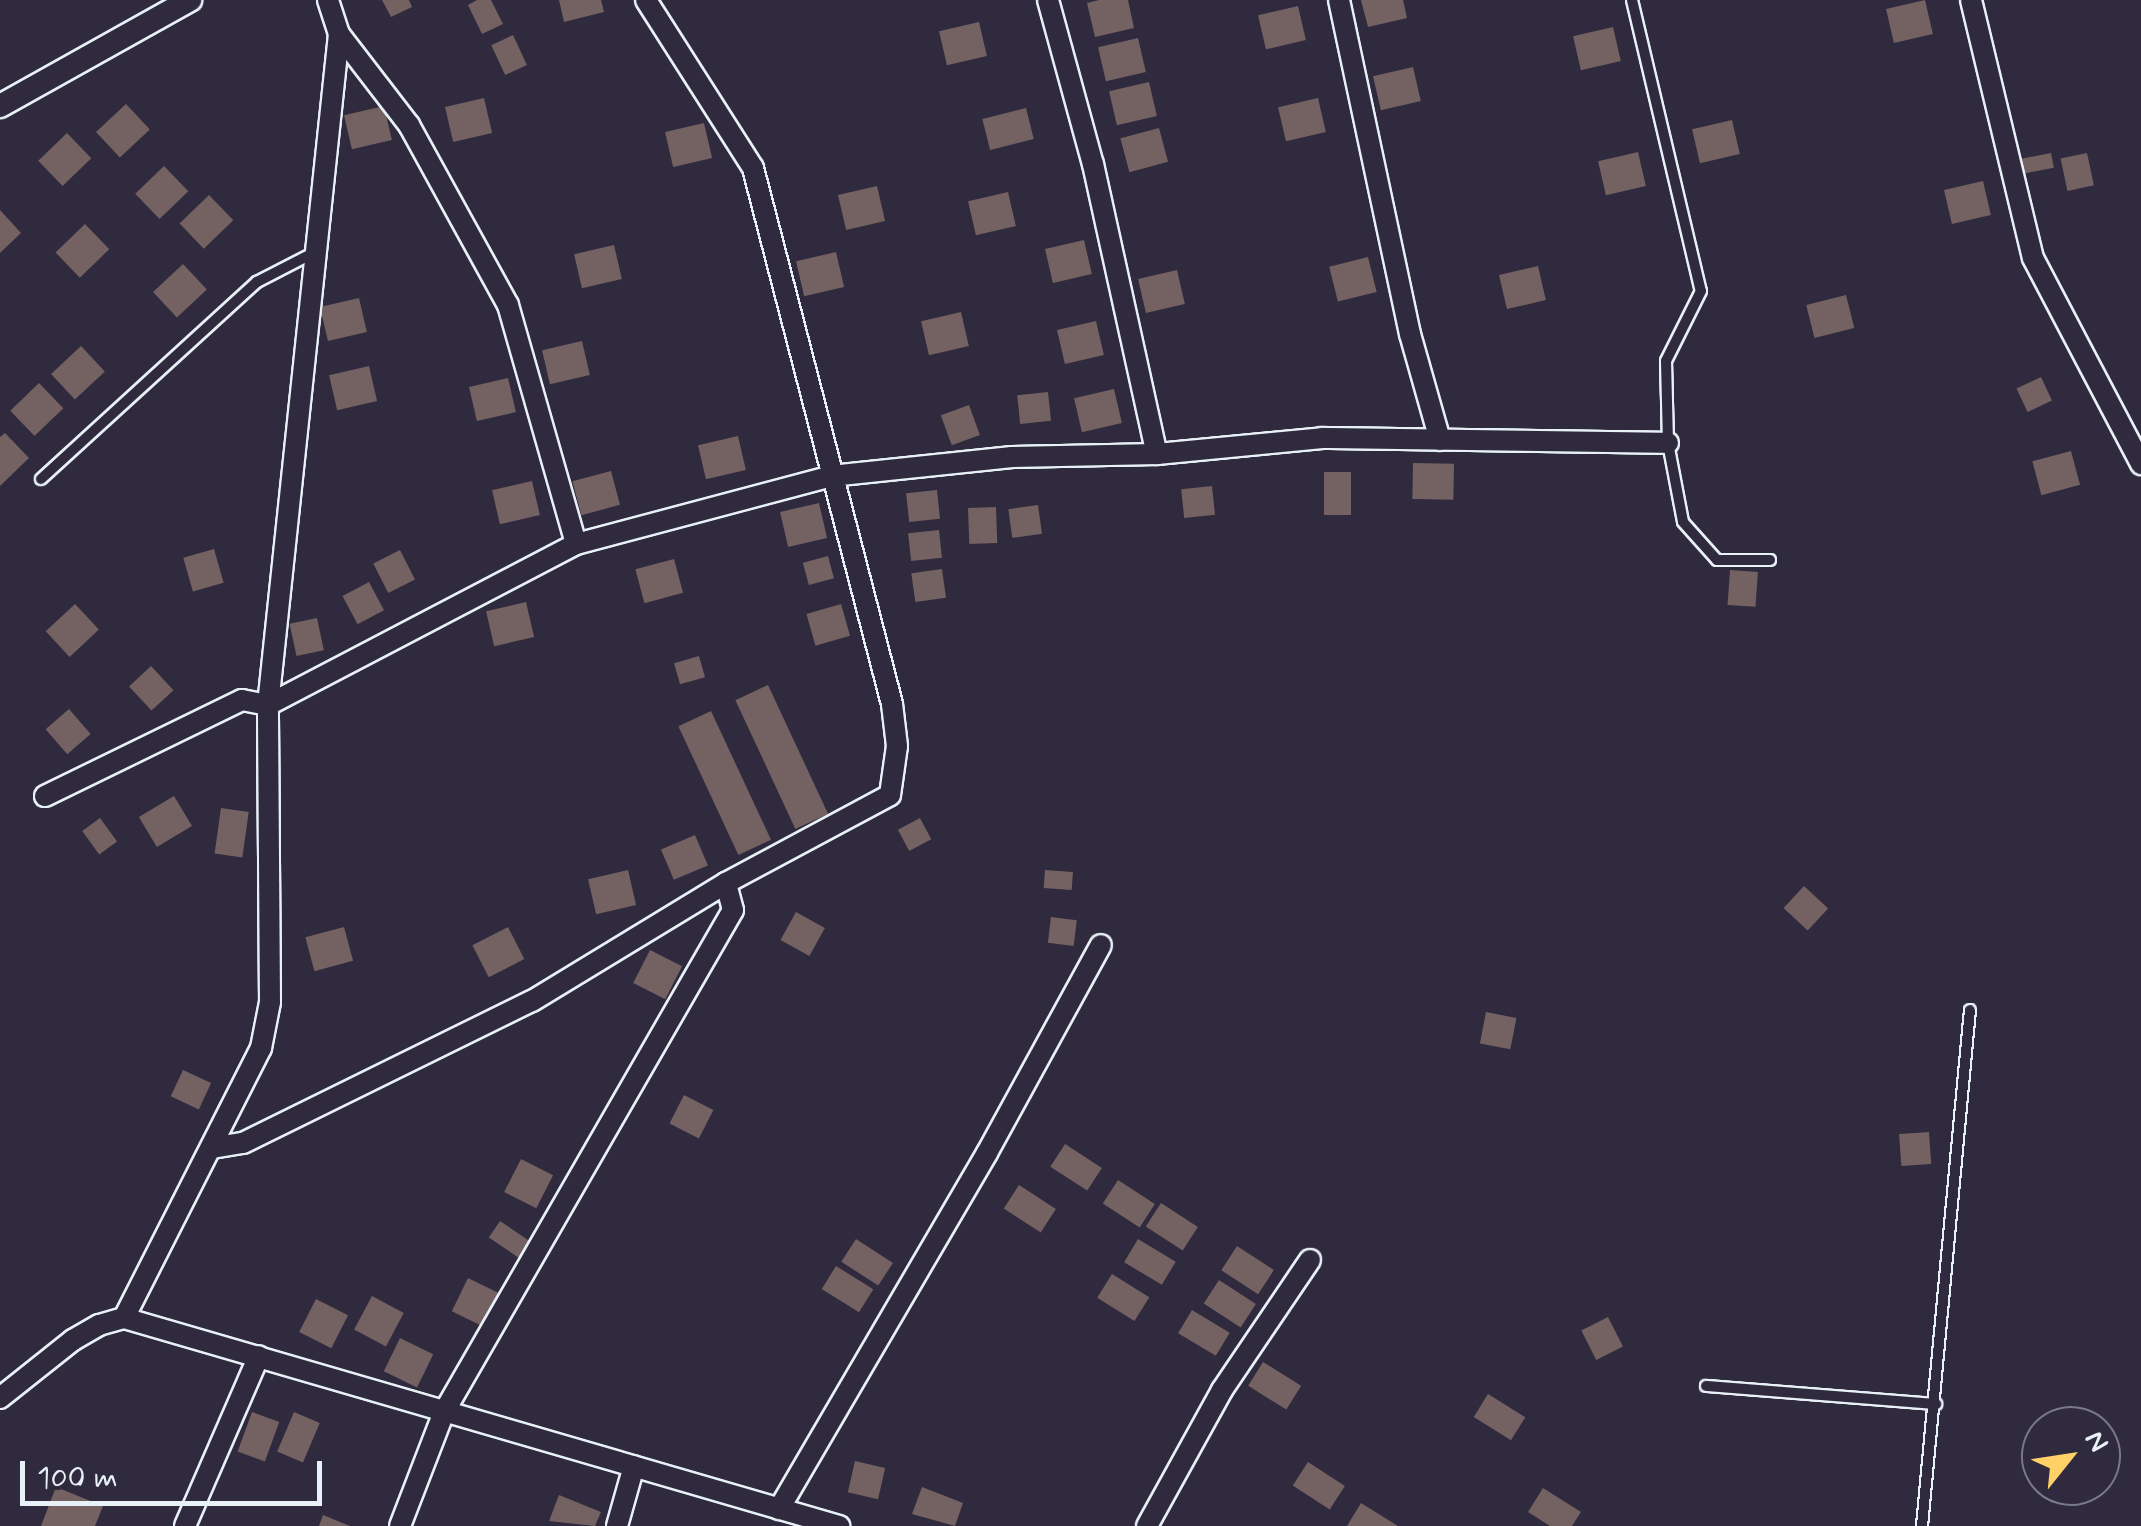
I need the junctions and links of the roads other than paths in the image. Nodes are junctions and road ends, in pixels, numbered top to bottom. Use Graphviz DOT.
graph roads {
  1 [pos="190,0"];
  2 [pos="328,0"];
  3 [pos="646,0"];
  4 [pos="1048,0"];
  5 [pos="1339,0"];
  6 [pos="1632,0"];
  7 [pos="1972,0"];
  8 [pos="339,34"];
  9 [pos="0,106"];
  10 [pos="316,252"];
  11 [pos="1440,440"];
  12 [pos="1668,443"];
  13 [pos="1157,454"];
  14 [pos="2141,464"];
  15 [pos="830,476"];
  16 [pos="40,479"];
  17 [pos="576,544"];
  18 [pos="1770,560"];
  19 [pos="268,705"];
  20 [pos="45,796"];
  21 [pos="726,883"];
  22 [pos="1101,945"];
  23 [pos="1970,1010"];
  24 [pos="211,1148"];
  25 [pos="1310,1260"];
  26 [pos="124,1318"];
  27 [pos="259,1356"];
  28 [pos="1706,1386"];
  29 [pos="0,1398"];
  30 [pos="1936,1404"];
  31 [pos="444,1412"];
  32 [pos="634,1466"];
  33 [pos="779,1509"];
  34 [pos="185,1526"];
  35 [pos="400,1526"];
  36 [pos="617,1526"];
  37 [pos="839,1526"];
  38 [pos="1147,1526"];
  39 [pos="1922,1526"];
  1 -- 9 [label="street"];
  2 -- 8 [label="street"];
  3 -- 15 [label="street"];
  4 -- 13 [label="street"];
  5 -- 11 [label="street"];
  6 -- 12 [label="lane"];
  7 -- 14 [label="street"];
  8 -- 10 [label="street"];
  8 -- 17 [label="street"];
  10 -- 16 [label="lane"];
  10 -- 19 [label="street"];
  11 -- 12 [label="street"];
  11 -- 13 [label="street"];
  12 -- 18 [label="lane"];
  13 -- 15 [label="street"];
  15 -- 17 [label="street"];
  15 -- 21 [label="street"];
  17 -- 19 [label="street"];
  19 -- 20 [label="street"];
  19 -- 24 [label="street"];
  21 -- 24 [label="street"];
  21 -- 31 [label="street"];
  22 -- 33 [label="street"];
  23 -- 30 [label="lane"];
  24 -- 26 [label="street"];
  25 -- 38 [label="street"];
  26 -- 27 [label="street"];
  26 -- 29 [label="street"];
  27 -- 31 [label="street"];
  27 -- 34 [label="street"];
  28 -- 30 [label="lane"];
  30 -- 39 [label="lane"];
  31 -- 32 [label="street"];
  31 -- 35 [label="street"];
  32 -- 33 [label="street"];
  32 -- 36 [label="street"];
  33 -- 37 [label="street"];
}
